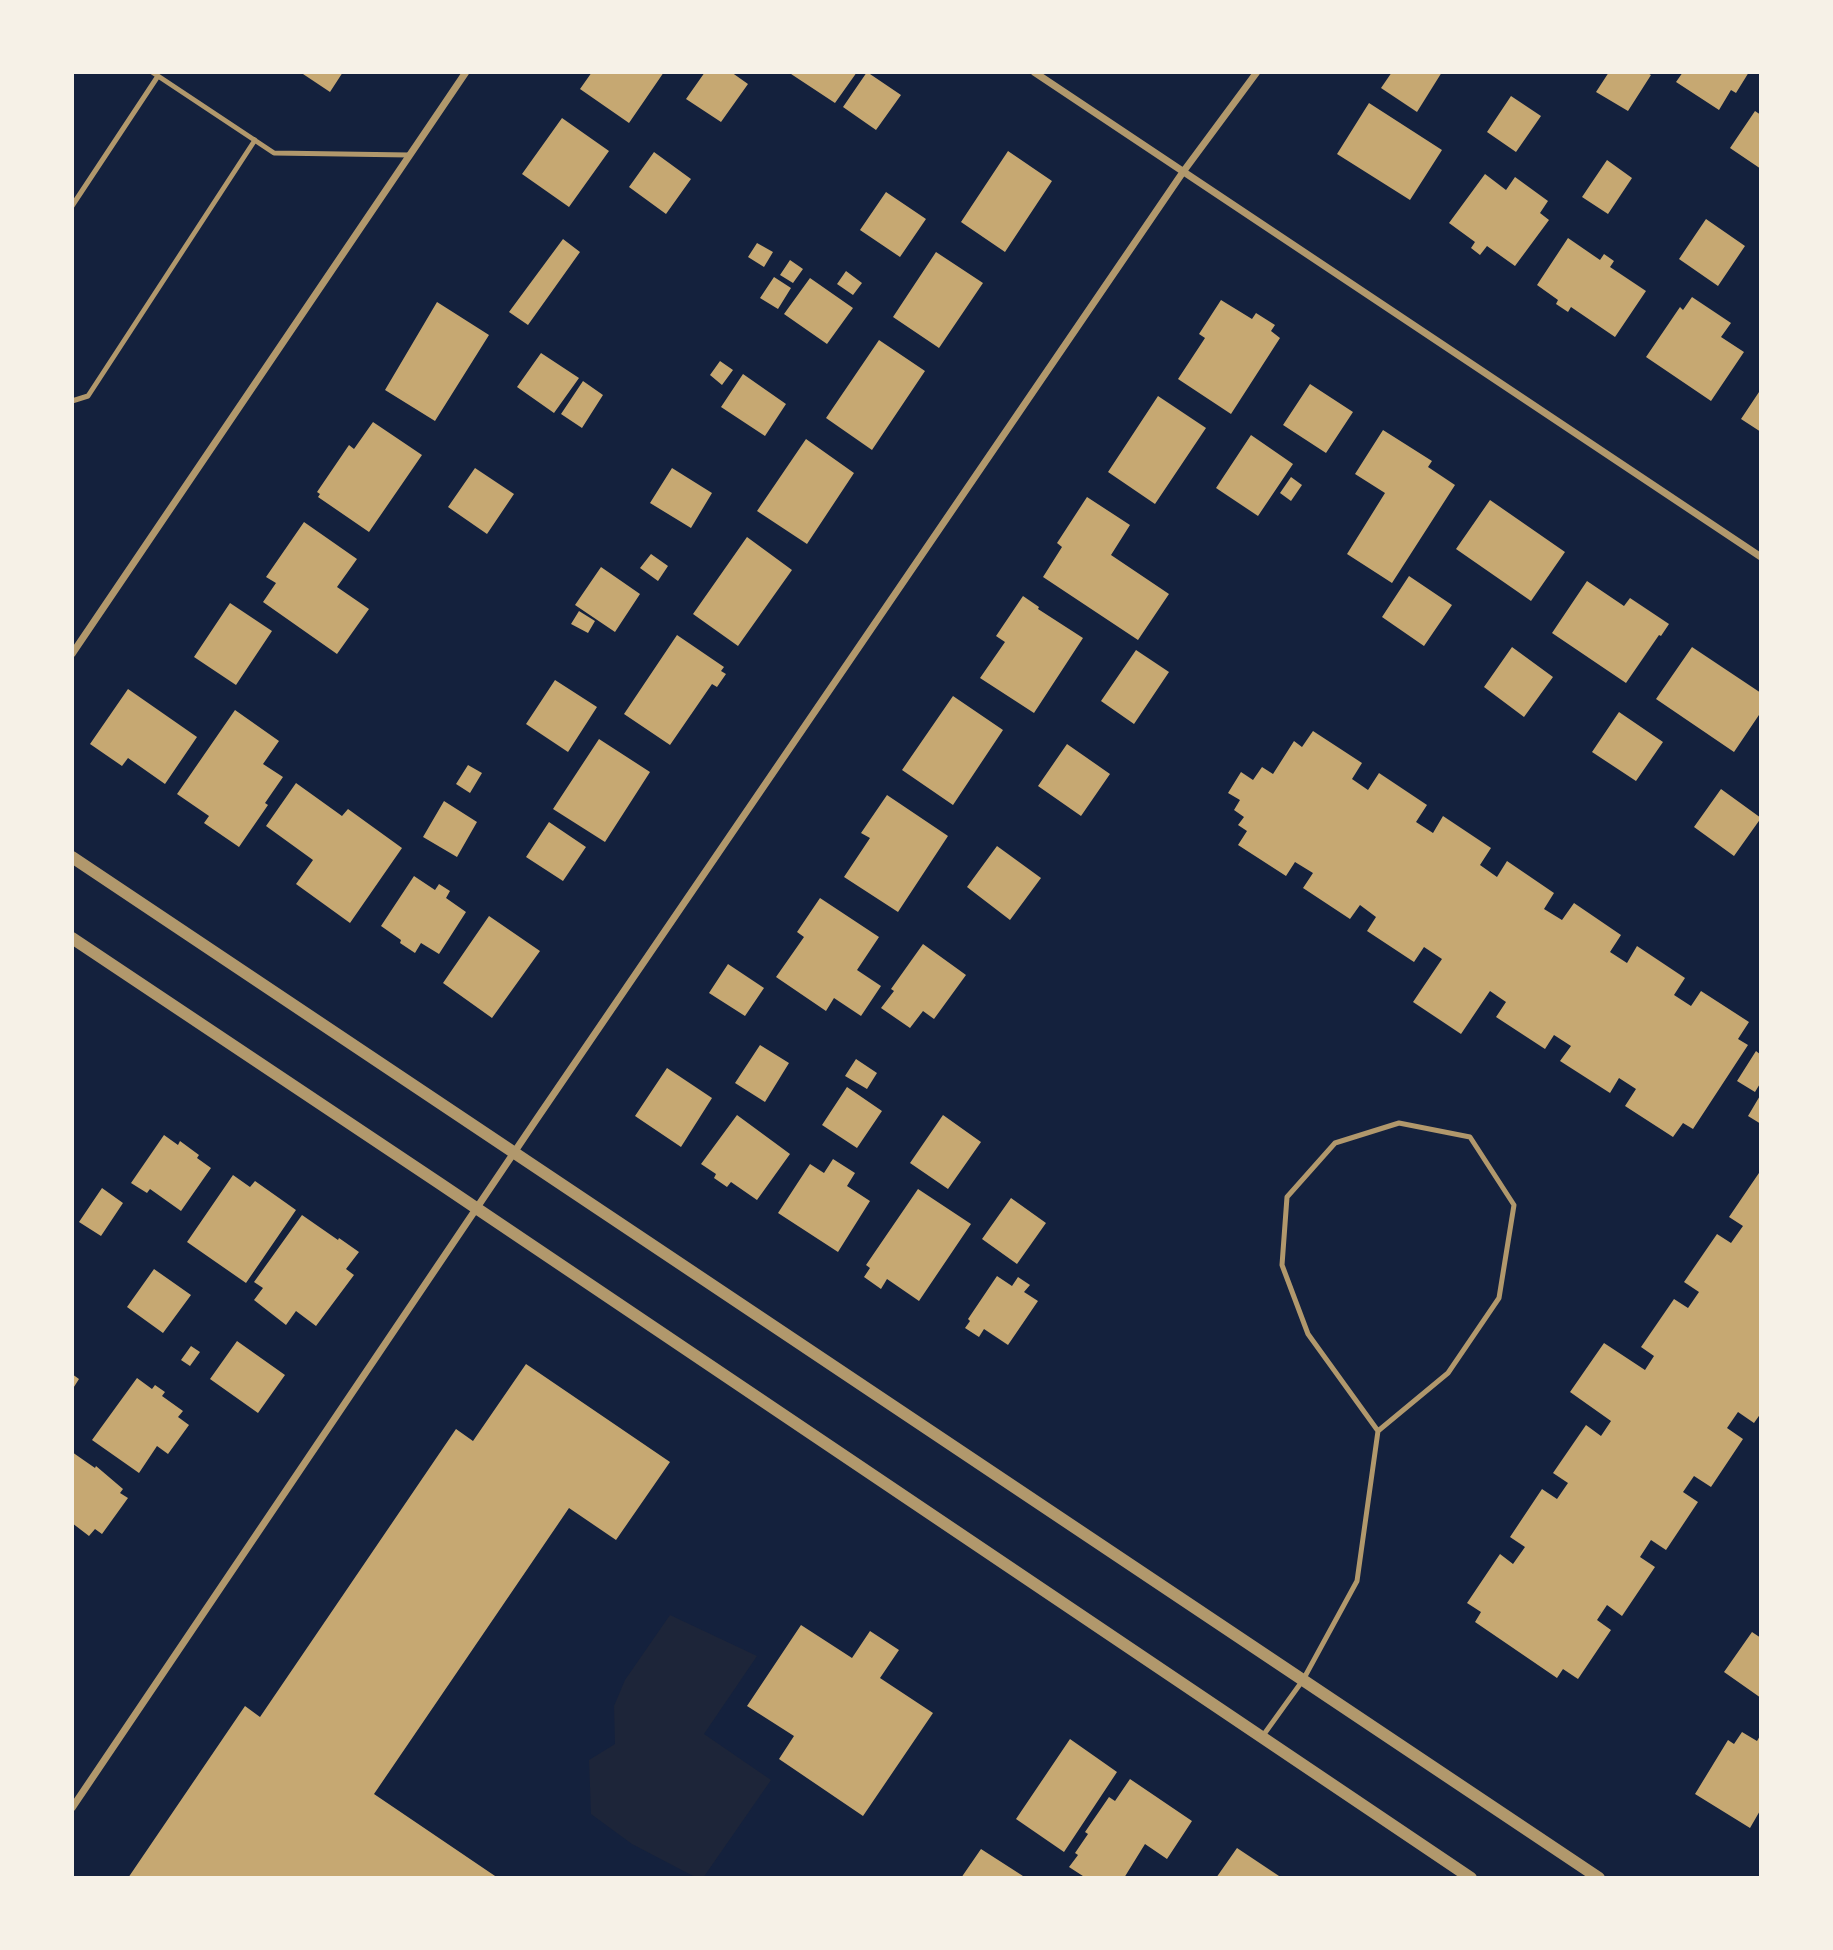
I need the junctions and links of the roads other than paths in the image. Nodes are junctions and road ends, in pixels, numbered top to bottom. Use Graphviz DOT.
graph roads {
  1 [pos="466,72"];
  2 [pos="1034,72"];
  3 [pos="1257,72"];
  4 [pos="155,74"];
  5 [pos="256,140"];
  6 [pos="409,155"];
  7 [pos="1183,172"];
  8 [pos="72,206"];
  9 [pos="72,401"];
  10 [pos="1761,557"];
  11 [pos="72,654"];
  12 [pos="72,857"];
  13 [pos="72,938"];
  14 [pos="514,1153"];
  15 [pos="477,1209"];
  16 [pos="1378,1431"];
  17 [pos="1303,1680"];
  18 [pos="1262,1737"];
  19 [pos="72,1808"];
  20 [pos="1471,1878"];
  21 [pos="1599,1878"];
  1 -- 6 [label="street"];
  2 -- 7 [label="street"];
  3 -- 7 [label="street"];
  4 -- 5 [label="lane"];
  4 -- 8 [label="lane"];
  5 -- 6 [label="lane"];
  5 -- 9 [label="lane"];
  6 -- 11 [label="street"];
  7 -- 10 [label="street"];
  7 -- 14 [label="street"];
  12 -- 14 [label="street"];
  13 -- 15 [label="street"];
  14 -- 15 [label="street"];
  14 -- 17 [label="street"];
  15 -- 18 [label="street"];
  15 -- 19 [label="street"];
  16 -- 16 [label="lane"];
  16 -- 17 [label="lane"];
  17 -- 18 [label="lane"];
  17 -- 21 [label="street"];
  18 -- 20 [label="street"];
}
